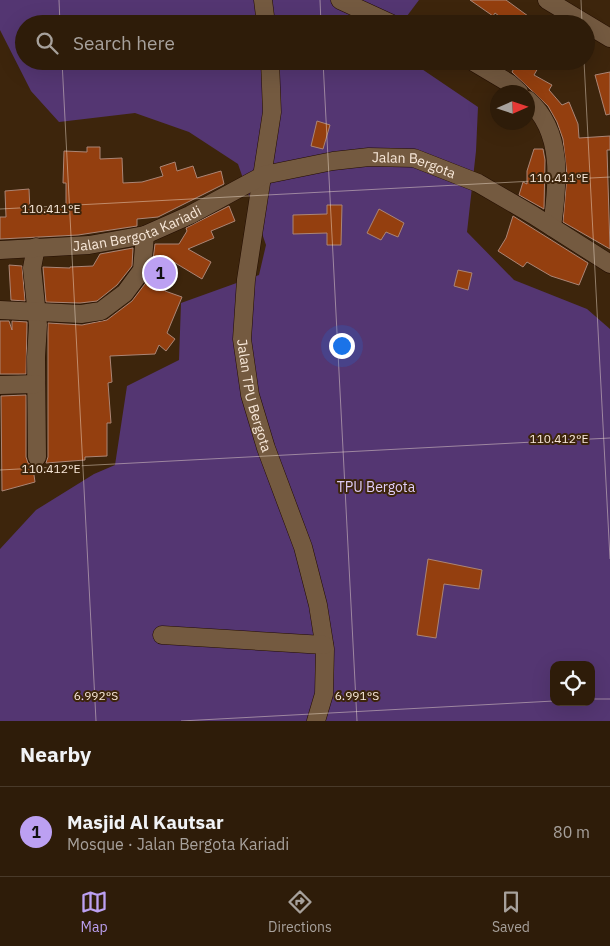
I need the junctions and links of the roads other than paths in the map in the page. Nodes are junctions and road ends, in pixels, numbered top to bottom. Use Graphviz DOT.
graph roads {
  1 [pos="263,0"];
  2 [pos="340,0"];
  3 [pos="547,0"];
  4 [pos="265,15"];
  5 [pos="372,15"];
  6 [pos="572,15"];
  7 [pos="595,29"];
  8 [pos="610,38"];
  9 [pos="270,70"];
  10 [pos="487,70"];
  11 [pos="511,85"];
  12 [pos="535,108"];
  13 [pos="264,176"];
  14 [pos="552,227"];
  15 [pos="145,235"];
  16 [pos="36,247"];
  17 [pos="0,250"];
  18 [pos="610,264"];
  19 [pos="0,310"];
  20 [pos="36,313"];
  21 [pos="36,384"];
  22 [pos="0,385"];
  23 [pos="37,457"];
  24 [pos="162,635"];
  25 [pos="324,645"];
  26 [pos="316,721"];
  1 -- 4 [label="street"];
  2 -- 5 [label="street"];
  3 -- 6 [label="street"];
  7 -- 8 [label="street"];
  9 -- 13 [label="street, Jalan TPU Bergota"];
  10 -- 11 [label="street"];
  12 -- 14 [label="street"];
  13 -- 14 [label="street, Jalan Bergota"];
  13 -- 15 [label="street, Jalan Bergota Kariadi"];
  13 -- 25 [label="street, Jalan TPU Bergota"];
  14 -- 18 [label="street, Jalan Bergota"];
  15 -- 16 [label="street, Jalan Bergota Kariadi"];
  15 -- 20 [label="street"];
  16 -- 17 [label="street, Jalan Bergota Kariadi"];
  16 -- 20 [label="street"];
  19 -- 20 [label="street"];
  20 -- 21 [label="street"];
  21 -- 22 [label="street"];
  21 -- 23 [label="street"];
  24 -- 25 [label="street"];
  25 -- 26 [label="street, Jalan TPU Bergota"];
}
